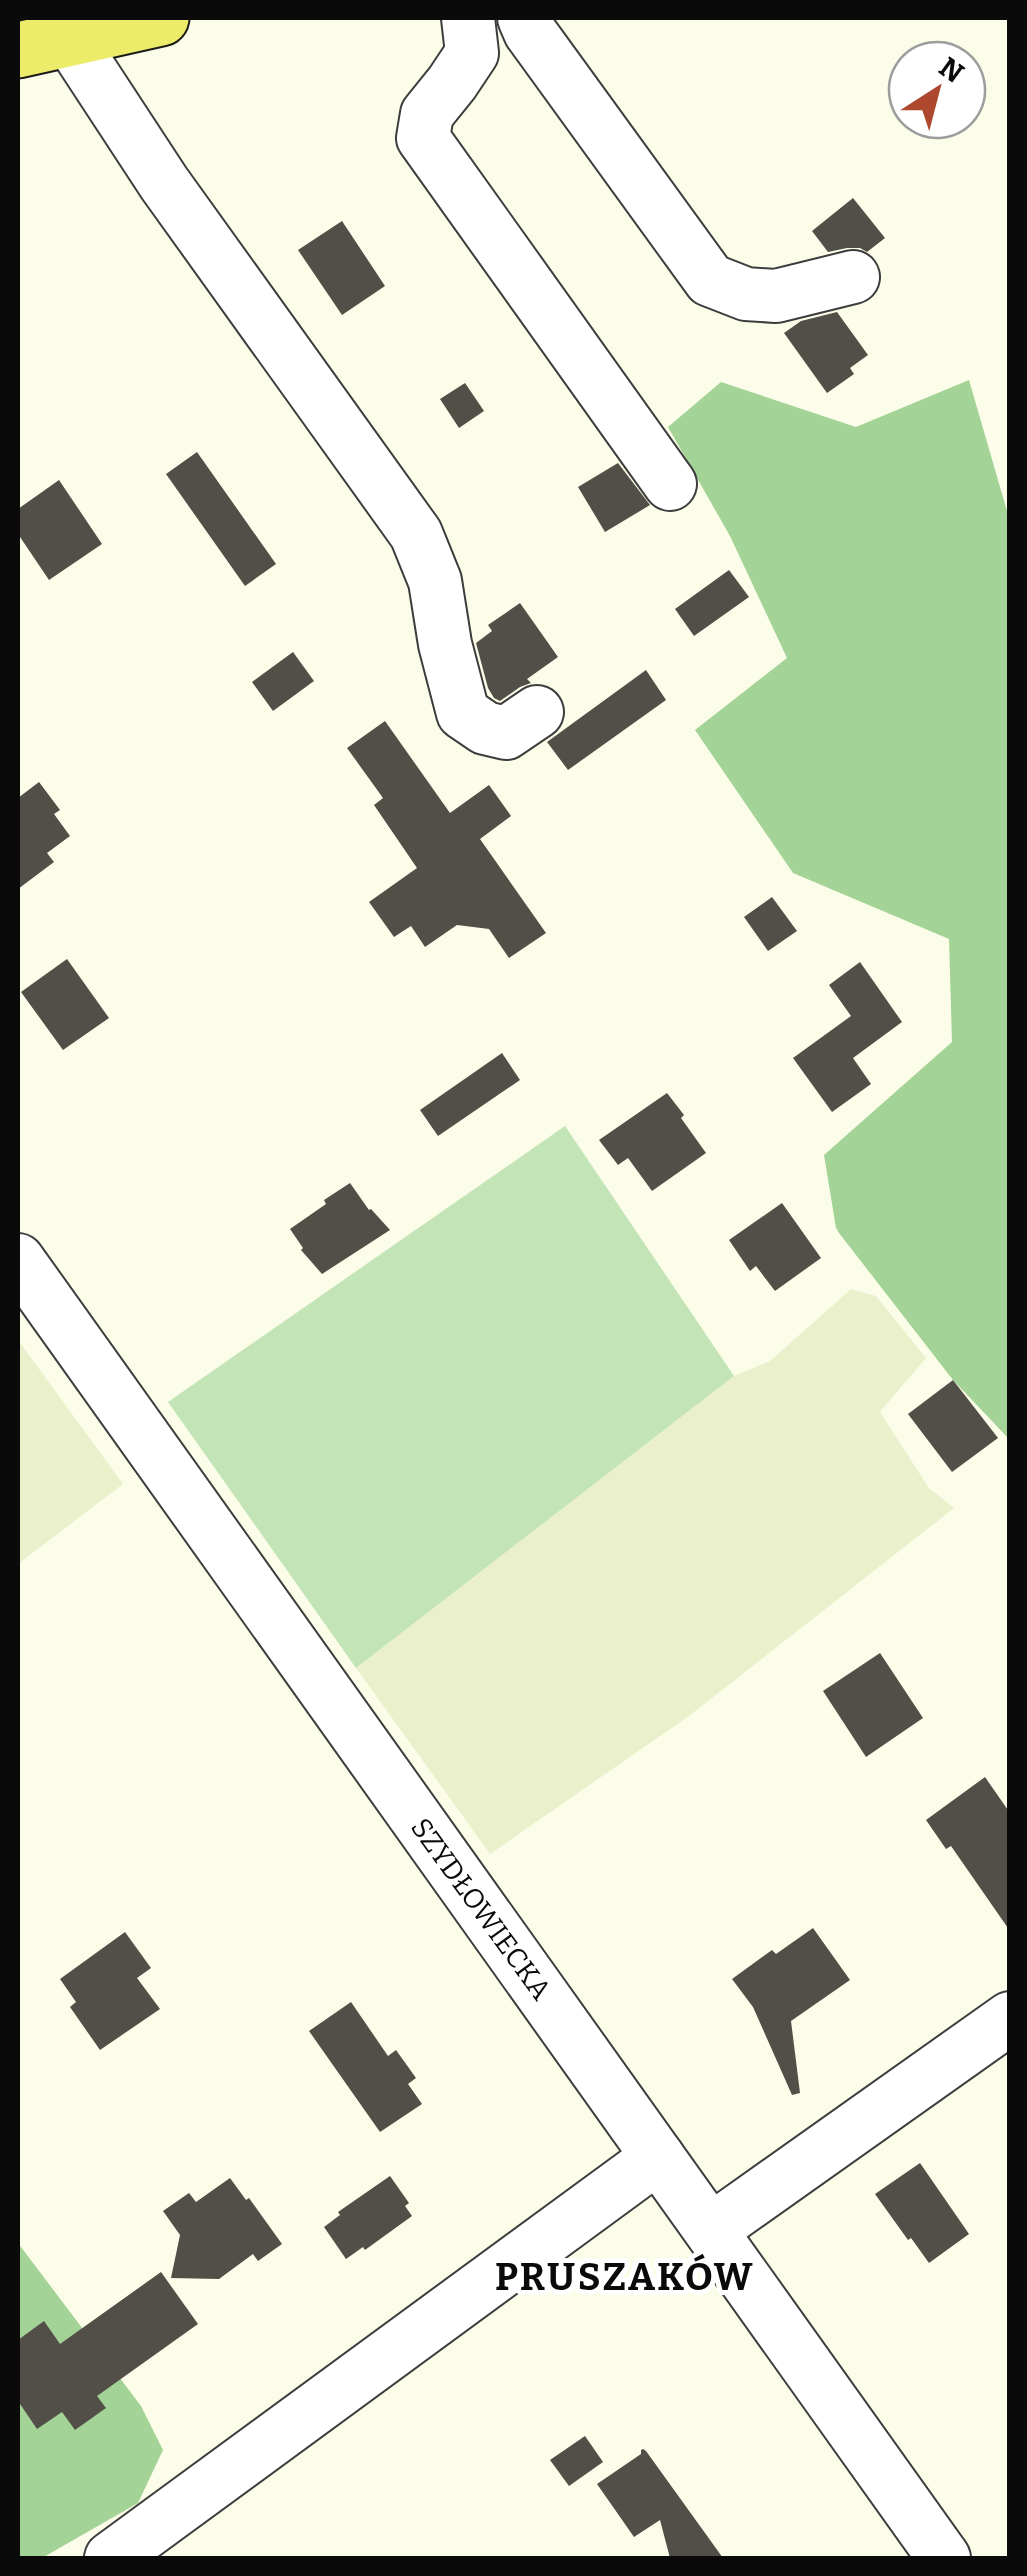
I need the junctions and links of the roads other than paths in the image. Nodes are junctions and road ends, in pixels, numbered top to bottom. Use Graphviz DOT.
graph roads {
  1 [pos="161,18"];
  2 [pos="468,18"];
  3 [pos="524,18"];
  4 [pos="43,44"];
  5 [pos="854,277"];
  6 [pos="670,484"];
  7 [pos="538,712"];
  8 [pos="18,1260"];
  9 [pos="1010,2018"];
  10 [pos="658,2156"];
  11 [pos="711,2230"];
  12 [pos="111,2558"];
  13 [pos="944,2558"];
  1 -- 4 [label="main road"];
  2 -- 6 [label="street"];
  3 -- 5 [label="street"];
  4 -- 7 [label="street"];
  8 -- 10 [label="street, SZYDŁOWIECKA"];
  9 -- 11 [label="street"];
  10 -- 11 [label="street, SZYDŁOWIECKA"];
  10 -- 12 [label="street"];
  11 -- 13 [label="street, SZYDŁOWIECKA"];
}
